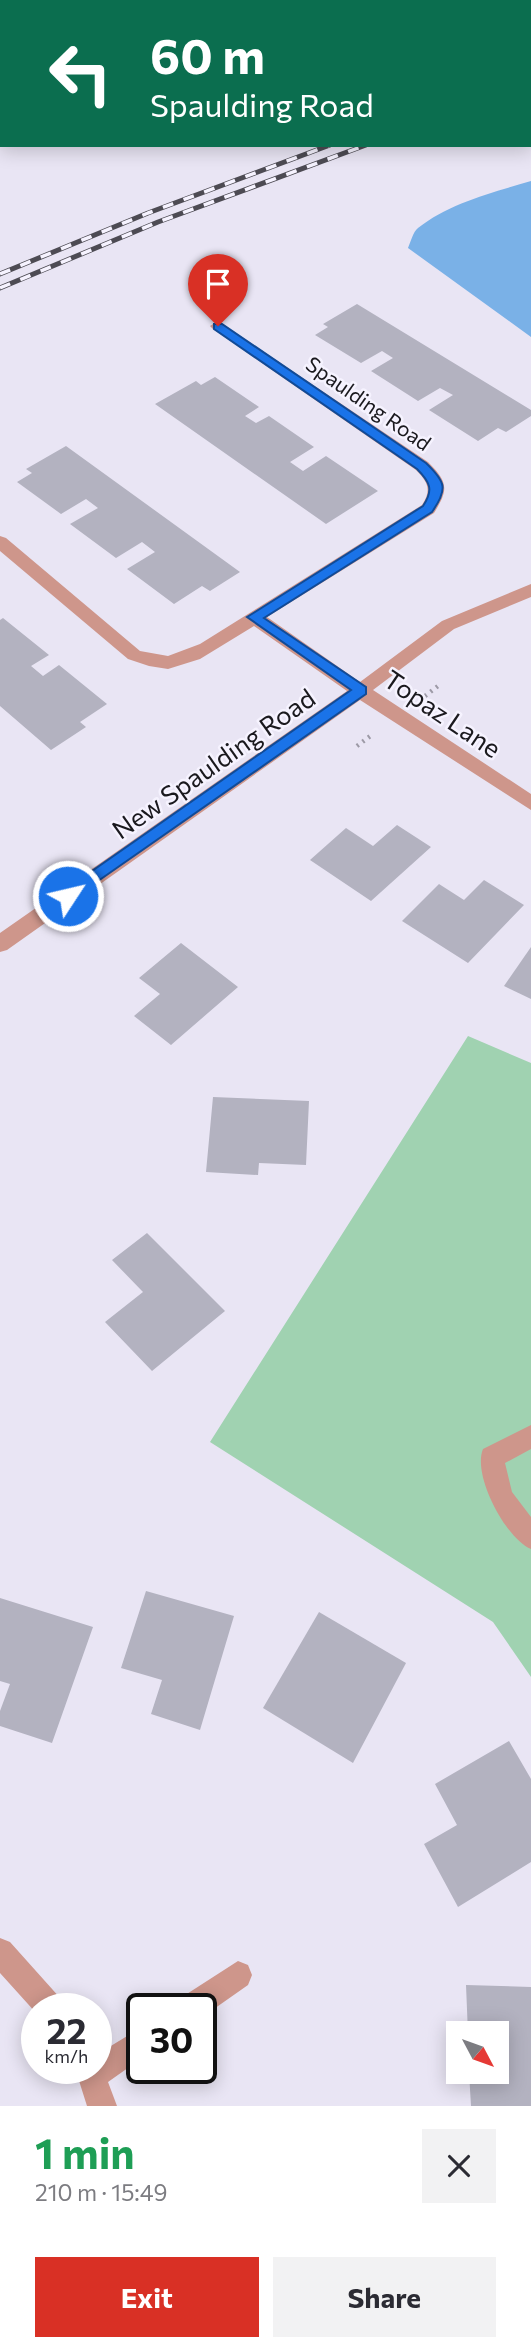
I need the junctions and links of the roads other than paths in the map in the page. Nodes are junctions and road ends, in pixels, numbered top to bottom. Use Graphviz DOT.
graph roads {
  1 [pos="218,326"];
  2 [pos="0,542"];
  3 [pos="531,590"];
  4 [pos="254,617"];
  5 [pos="361,690"];
  6 [pos="531,803"];
  7 [pos="0,944"];
  8 [pos="531,1436"];
  9 [pos="531,1536"];
  10 [pos="0,1952"];
  11 [pos="238,1975"];
  12 [pos="37,1993"];
  13 [pos="212,1993"];
  14 [pos="95,2084"];
  15 [pos="102,2106"];
  1 -- 4 [label="street, Spaulding Road"];
  2 -- 4 [label="street, Spaulding Road"];
  3 -- 5 [label="street, New Spaulding Road"];
  4 -- 5 [label="street"];
  5 -- 6 [label="street, Topaz Lane"];
  5 -- 7 [label="street, New Spaulding Road"];
  8 -- 9 [label="street"];
  10 -- 12 [label="street"];
  11 -- 13 [label="street"];
  14 -- 15 [label="street"];
}
